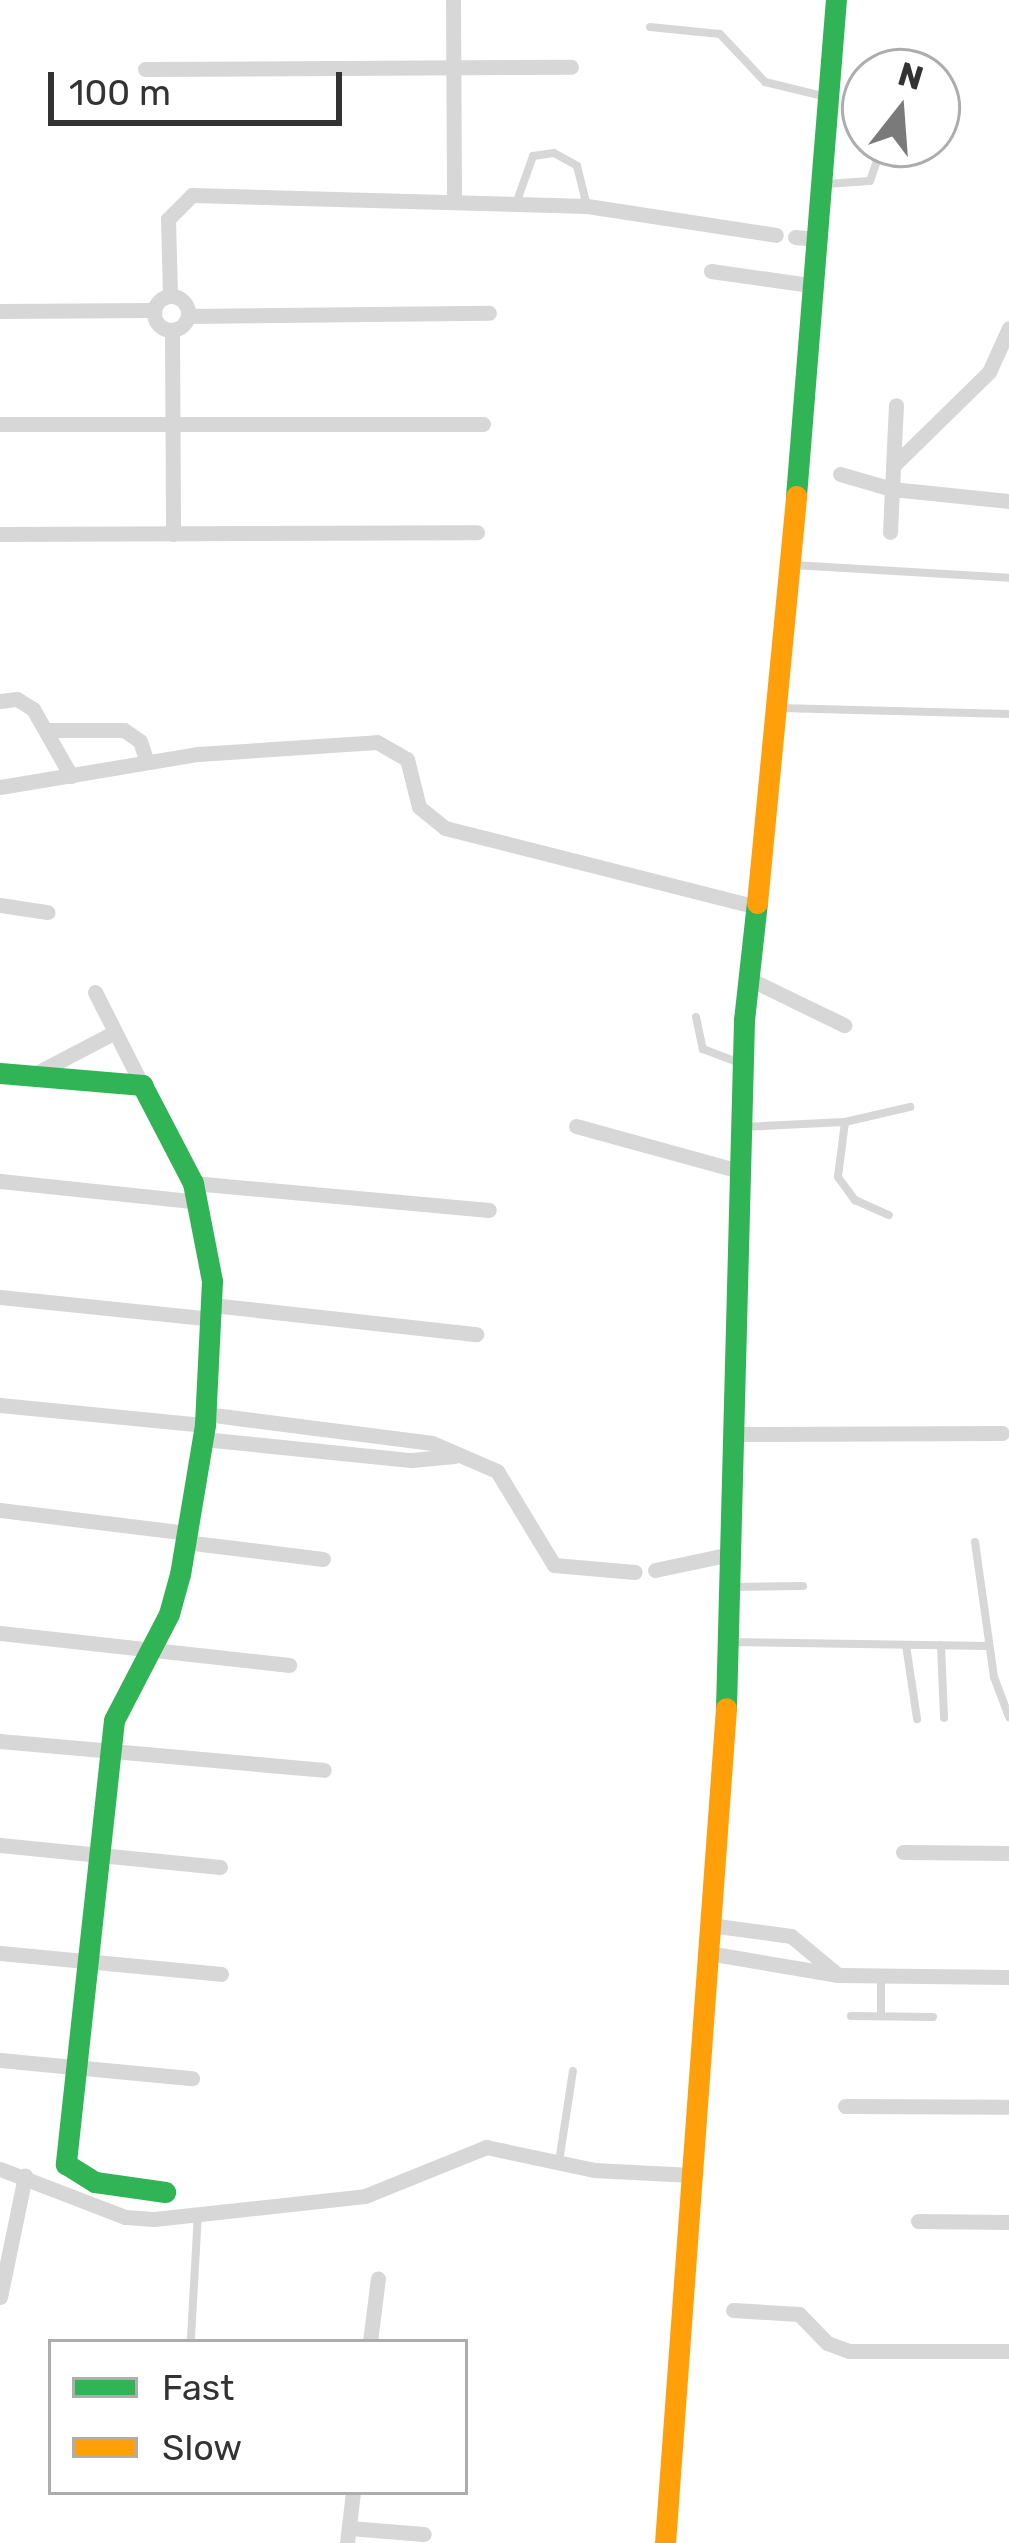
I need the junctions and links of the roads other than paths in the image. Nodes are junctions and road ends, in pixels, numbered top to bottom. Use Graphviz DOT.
graph roads {
  1 [pos="453,0"];
  2 [pos="836,0"];
  3 [pos="650,27"];
  4 [pos="571,67"];
  5 [pos="454,68"];
  6 [pos="145,69"];
  7 [pos="832,98"];
  8 [pos="875,168"];
  9 [pos="825,184"];
  10 [pos="454,198"];
  11 [pos="517,202"];
  12 [pos="587,206"];
  13 [pos="776,235"];
  14 [pos="795,236"];
  15 [pos="820,239"];
  16 [pos="711,272"];
  17 [pos="816,286"];
  18 [pos="170,295"];
  19 [pos="154,310"];
  20 [pos="0,311"];
  21 [pos="489,313"];
  22 [pos="188,316"];
  23 [pos="1009,328"];
  24 [pos="172,330"];
  25 [pos="1009,375"];
  26 [pos="982,379"];
  27 [pos="896,405"];
  28 [pos="0,424"];
  29 [pos="172,424"];
  30 [pos="483,424"];
  31 [pos="893,466"];
  32 [pos="840,474"];
  33 [pos="892,489"];
  34 [pos="1009,501"];
  35 [pos="477,532"];
  36 [pos="890,532"];
  37 [pos="0,534"];
  38 [pos="173,534"];
  39 [pos="792,565"];
  40 [pos="1009,578"];
  41 [pos="0,701"];
  42 [pos="779,708"];
  43 [pos="1009,714"];
  44 [pos="46,730"];
  45 [pos="147,762"];
  46 [pos="71,776"];
  47 [pos="0,787"];
  48 [pos="0,905"];
  49 [pos="758,907"];
  50 [pos="47,912"];
  51 [pos="749,980"];
  52 [pos="94,992"];
  53 [pos="696,1017"];
  54 [pos="844,1025"];
  55 [pos="113,1033"];
  56 [pos="742,1064"];
  57 [pos="0,1073"];
  58 [pos="31,1076"];
  59 [pos="142,1085"];
  60 [pos="910,1107"];
  61 [pos="845,1122"];
  62 [pos="576,1126"];
  63 [pos="740,1126"];
  64 [pos="739,1172"];
  65 [pos="0,1181"];
  66 [pos="196,1192"];
  67 [pos="489,1210"];
  68 [pos="889,1215"];
  69 [pos="0,1297"];
  70 [pos="212,1312"];
  71 [pos="476,1334"];
  72 [pos="0,1405"];
  73 [pos="204,1426"];
  74 [pos="350,1429"];
  75 [pos="1002,1433"];
  76 [pos="734,1434"];
  77 [pos="348,1454"];
  78 [pos="458,1456"];
  79 [pos="0,1510"];
  80 [pos="186,1538"];
  81 [pos="975,1542"];
  82 [pos="731,1554"];
  83 [pos="323,1559"];
  84 [pos="655,1570"];
  85 [pos="635,1572"];
  86 [pos="802,1586"];
  87 [pos="730,1587"];
  88 [pos="0,1633"];
  89 [pos="728,1642"];
  90 [pos="906,1645"];
  91 [pos="941,1645"];
  92 [pos="988,1646"];
  93 [pos="147,1650"];
  94 [pos="289,1665"];
  95 [pos="1009,1717"];
  96 [pos="944,1718"];
  97 [pos="916,1719"];
  98 [pos="0,1741"];
  99 [pos="110,1750"];
  100 [pos="324,1770"];
  101 [pos="0,1845"];
  102 [pos="903,1852"];
  103 [pos="1009,1853"];
  104 [pos="98,1855"];
  105 [pos="220,1867"];
  106 [pos="710,1925"];
  107 [pos="0,1953"];
  108 [pos="708,1953"];
  109 [pos="87,1961"];
  110 [pos="221,1974"];
  111 [pos="838,1975"];
  112 [pos="881,1976"];
  113 [pos="1009,1977"];
  114 [pos="850,2016"];
  115 [pos="881,2016"];
  116 [pos="932,2017"];
  117 [pos="0,2060"];
  118 [pos="76,2067"];
  119 [pos="573,2071"];
  120 [pos="192,2078"];
  121 [pos="845,2106"];
  122 [pos="1009,2107"];
  123 [pos="559,2162"];
  124 [pos="0,2169"];
  125 [pos="692,2175"];
  126 [pos="25,2176"];
  127 [pos="166,2192"];
  128 [pos="198,2213"];
  129 [pos="918,2221"];
  130 [pos="1009,2222"];
  131 [pos="378,2278"];
  132 [pos="0,2297"];
  133 [pos="733,2311"];
  134 [pos="191,2338"];
  135 [pos="370,2339"];
  136 [pos="1009,2351"];
  137 [pos="353,2495"];
  138 [pos="424,2534"];
  139 [pos="348,2535"];
  140 [pos="665,2543"];
  1 -- 5 [label="street"];
  2 -- 7 [label="street"];
  3 -- 7 [label="lane"];
  4 -- 5 [label="street"];
  5 -- 6 [label="street"];
  5 -- 10 [label="street"];
  7 -- 9 [label="street"];
  8 -- 9 [label="lane"];
  9 -- 15 [label="street"];
  10 -- 11 [label="street"];
  10 -- 18 [label="street"];
  11 -- 12 [label="street"];
  11 -- 12 [label="lane"];
  12 -- 13 [label="street"];
  14 -- 15 [label="street"];
  15 -- 17 [label="street"];
  16 -- 17 [label="street"];
  17 -- 39 [label="street"];
  18 -- 19 [label="street"];
  18 -- 22 [label="street"];
  19 -- 20 [label="street"];
  19 -- 24 [label="street"];
  21 -- 22 [label="street"];
  22 -- 24 [label="street"];
  23 -- 26 [label="street"];
  24 -- 29 [label="street"];
  25 -- 26 [label="street"];
  26 -- 31 [label="street"];
  27 -- 31 [label="street"];
  28 -- 29 [label="street"];
  29 -- 30 [label="street"];
  29 -- 38 [label="street"];
  31 -- 33 [label="street"];
  32 -- 33 [label="street"];
  33 -- 34 [label="street"];
  33 -- 36 [label="street"];
  35 -- 38 [label="street"];
  37 -- 38 [label="street"];
  39 -- 40 [label="lane"];
  39 -- 42 [label="street"];
  41 -- 44 [label="street"];
  42 -- 43 [label="lane"];
  42 -- 49 [label="street"];
  44 -- 45 [label="street"];
  44 -- 46 [label="street"];
  45 -- 46 [label="street"];
  45 -- 49 [label="street"];
  46 -- 47 [label="street"];
  48 -- 50 [label="street"];
  49 -- 51 [label="street"];
  51 -- 54 [label="street"];
  51 -- 56 [label="street"];
  52 -- 55 [label="street"];
  53 -- 56 [label="lane"];
  55 -- 58 [label="street"];
  55 -- 59 [label="street"];
  56 -- 63 [label="street"];
  57 -- 58 [label="street"];
  58 -- 59 [label="street"];
  59 -- 66 [label="street"];
  60 -- 61 [label="lane"];
  61 -- 63 [label="lane"];
  61 -- 68 [label="lane"];
  62 -- 64 [label="street"];
  63 -- 64 [label="street"];
  64 -- 76 [label="street"];
  65 -- 66 [label="street"];
  66 -- 67 [label="street"];
  66 -- 70 [label="street"];
  69 -- 70 [label="street"];
  70 -- 71 [label="street"];
  70 -- 73 [label="street"];
  72 -- 73 [label="street"];
  73 -- 74 [label="street"];
  73 -- 77 [label="street"];
  73 -- 80 [label="street"];
  74 -- 77 [label="street"];
  74 -- 78 [label="street"];
  75 -- 76 [label="street"];
  76 -- 82 [label="street"];
  77 -- 78 [label="street"];
  78 -- 85 [label="street"];
  79 -- 80 [label="street"];
  80 -- 83 [label="street"];
  80 -- 93 [label="street"];
  81 -- 92 [label="lane"];
  82 -- 84 [label="street"];
  82 -- 87 [label="street"];
  86 -- 87 [label="lane"];
  87 -- 89 [label="street"];
  88 -- 93 [label="street"];
  89 -- 90 [label="lane"];
  89 -- 106 [label="street"];
  90 -- 91 [label="lane"];
  90 -- 97 [label="lane"];
  91 -- 92 [label="lane"];
  91 -- 96 [label="lane"];
  92 -- 95 [label="lane"];
  93 -- 94 [label="street"];
  93 -- 99 [label="street"];
  98 -- 99 [label="street"];
  99 -- 100 [label="street"];
  99 -- 104 [label="street"];
  101 -- 104 [label="street"];
  102 -- 103 [label="street"];
  104 -- 105 [label="street"];
  104 -- 109 [label="street"];
  106 -- 108 [label="street"];
  106 -- 111 [label="street"];
  107 -- 109 [label="street"];
  108 -- 111 [label="street"];
  108 -- 125 [label="street"];
  109 -- 110 [label="street"];
  109 -- 118 [label="street"];
  111 -- 112 [label="street"];
  112 -- 113 [label="street"];
  112 -- 115 [label="lane"];
  114 -- 115 [label="lane"];
  115 -- 116 [label="lane"];
  117 -- 118 [label="street"];
  118 -- 120 [label="street"];
  118 -- 127 [label="street"];
  119 -- 123 [label="lane"];
  121 -- 122 [label="street"];
  123 -- 125 [label="street"];
  123 -- 128 [label="street"];
  124 -- 126 [label="street"];
  125 -- 140 [label="street"];
  126 -- 128 [label="street"];
  126 -- 132 [label="street"];
  128 -- 134 [label="lane"];
  129 -- 130 [label="street"];
  131 -- 135 [label="street"];
  133 -- 136 [label="street"];
  137 -- 139 [label="street"];
  138 -- 139 [label="street"];
}
